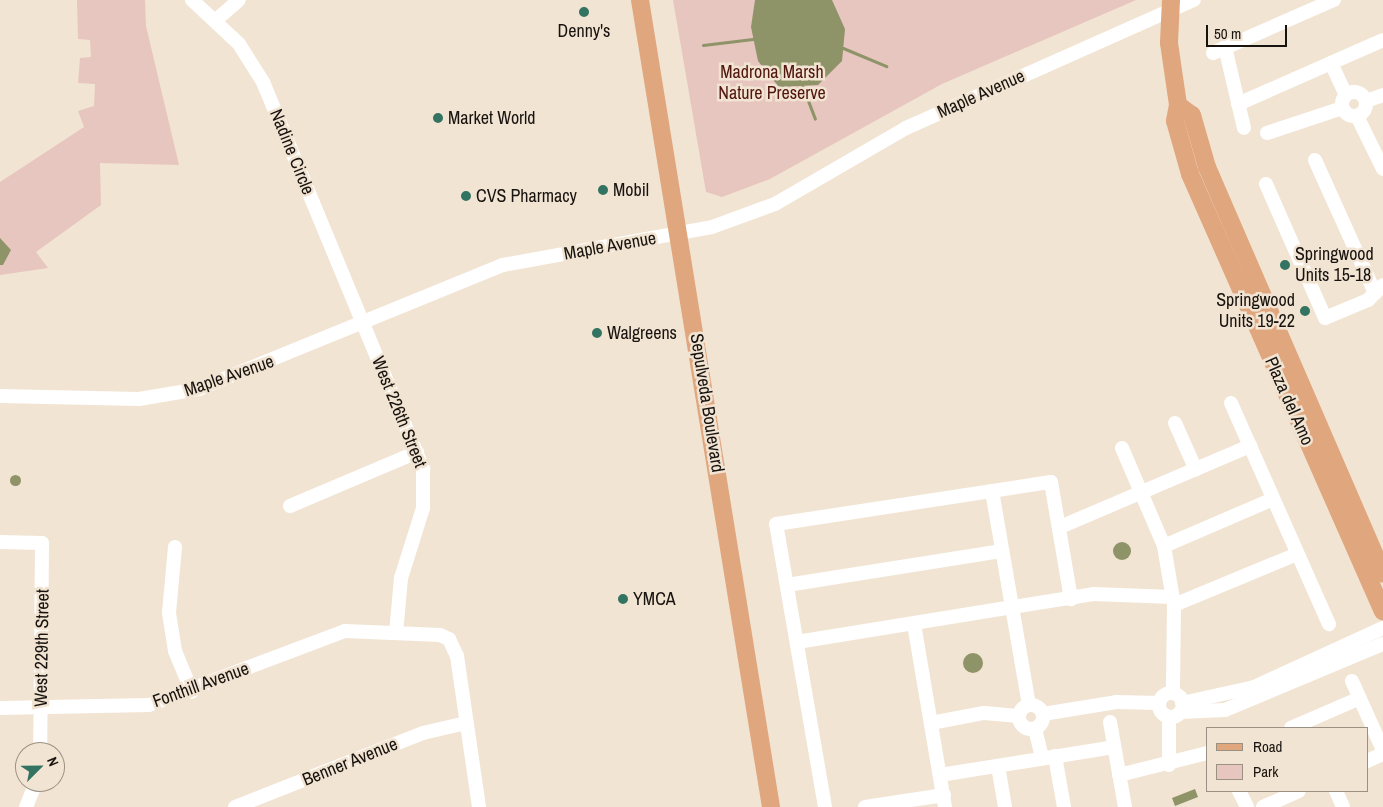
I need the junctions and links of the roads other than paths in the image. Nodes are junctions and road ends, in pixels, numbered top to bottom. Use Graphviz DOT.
graph roads {
  1 [pos="192,0"];
  2 [pos="240,0"];
  3 [pos="640,0"];
  4 [pos="1194,0"];
  5 [pos="1334,0"];
  6 [pos="1170,5"];
  7 [pos="216,20"];
  8 [pos="1383,40"];
  9 [pos="1331,63"];
  10 [pos="1383,95"];
  11 [pos="1344,101"];
  12 [pos="1366,101"];
  13 [pos="1238,104"];
  14 [pos="1178,105"];
  15 [pos="1357,116"];
  16 [pos="1244,128"];
  17 [pos="1267,134"];
  18 [pos="1315,160"];
  19 [pos="1205,161"];
  20 [pos="1188,168"];
  21 [pos="1383,169"];
  22 [pos="1266,184"];
  23 [pos="680,234"];
  24 [pos="1379,289"];
  25 [pos="362,324"];
  26 [pos="1280,362"];
  27 [pos="0,396"];
  28 [pos="1231,403"];
  29 [pos="1175,423"];
  30 [pos="1250,446"];
  31 [pos="1122,448"];
  32 [pos="417,452"];
  33 [pos="1196,470"];
  34 [pos="992,491"];
  35 [pos="1142,494"];
  36 [pos="1273,499"];
  37 [pos="290,506"];
  38 [pos="1060,527"];
  39 [pos="0,542"];
  40 [pos="1164,546"];
  41 [pos="176,547"];
  42 [pos="1002,552"];
  43 [pos="1297,554"];
  44 [pos="1383,573"];
  45 [pos="787,585"];
  46 [pos="1071,599"];
  47 [pos="1173,601"];
  48 [pos="1012,608"];
  49 [pos="1383,611"];
  50 [pos="914,624"];
  51 [pos="1329,624"];
  52 [pos="1383,628"];
  53 [pos="396,633"];
  54 [pos="797,642"];
  55 [pos="1383,644"];
  56 [pos="1352,681"];
  57 [pos="192,692"];
  58 [pos="1360,698"];
  59 [pos="1028,704"];
  60 [pos="1176,706"];
  61 [pos="0,708"];
  62 [pos="41,708"];
  63 [pos="1043,714"];
  64 [pos="1019,716"];
  65 [pos="1110,722"];
  66 [pos="466,723"];
  67 [pos="931,723"];
  68 [pos="1293,727"];
  69 [pos="1035,729"];
  70 [pos="40,742"];
  71 [pos="1114,747"];
  72 [pos="1383,752"];
  73 [pos="1206,753"];
  74 [pos="1048,757"];
  75 [pos="1368,760"];
  76 [pos="1169,764"];
  77 [pos="998,766"];
  78 [pos="1119,775"];
  79 [pos="940,776"];
  80 [pos="32,792"];
  81 [pos="1240,792"];
  82 [pos="1297,792"];
  83 [pos="1336,792"];
  84 [pos="944,801"];
  85 [pos="1278,804"];
  86 [pos="26,807"];
  87 [pos="235,807"];
  88 [pos="479,807"];
  89 [pos="771,807"];
  90 [pos="824,807"];
  91 [pos="865,807"];
  92 [pos="1005,807"];
  93 [pos="1064,807"];
  94 [pos="1125,807"];
  95 [pos="1247,807"];
  96 [pos="1263,807"];
  97 [pos="1343,807"];
  1 -- 7 [label="street, Nadine Circle"];
  2 -- 7 [label="street"];
  3 -- 23 [label="main road, Sepulveda Boulevard"];
  4 -- 6 [label="street, Maple Avenue"];
  5 -- 13 [label="street"];
  6 -- 14 [label="main road, Plaza del Amo"];
  6 -- 23 [label="street, Maple Avenue"];
  7 -- 25 [label="street, Nadine Circle"];
  8 -- 9 [label="street"];
  9 -- 11 [label="street"];
  9 -- 13 [label="street"];
  10 -- 12 [label="street"];
  11 -- 12 [label="street"];
  11 -- 15 [label="street"];
  11 -- 17 [label="street"];
  12 -- 15 [label="street"];
  13 -- 16 [label="street"];
  14 -- 19 [label="main road, Plaza del Amo"];
  14 -- 20 [label="main road, Plaza del Amo"];
  15 -- 21 [label="street"];
  18 -- 24 [label="street"];
  19 -- 20 [label="main road"];
  19 -- 26 [label="main road, Plaza del Amo"];
  20 -- 26 [label="main road, Plaza del Amo"];
  22 -- 24 [label="street"];
  23 -- 25 [label="street, Maple Avenue"];
  23 -- 89 [label="main road, Sepulveda Boulevard"];
  25 -- 27 [label="street, Maple Avenue"];
  25 -- 32 [label="street, West 226th Street"];
  26 -- 44 [label="main road, Plaza del Amo"];
  26 -- 49 [label="main road, Plaza del Amo"];
  28 -- 30 [label="street"];
  29 -- 33 [label="street"];
  30 -- 33 [label="street"];
  30 -- 36 [label="street"];
  31 -- 35 [label="street"];
  32 -- 37 [label="street"];
  32 -- 53 [label="street, West 226th Street"];
  33 -- 35 [label="street"];
  34 -- 38 [label="street"];
  34 -- 42 [label="street"];
  34 -- 45 [label="street"];
  35 -- 38 [label="street"];
  35 -- 40 [label="street"];
  36 -- 40 [label="street"];
  36 -- 43 [label="street"];
  38 -- 46 [label="street"];
  39 -- 62 [label="street, West 229th Street"];
  40 -- 47 [label="street"];
  41 -- 57 [label="street"];
  42 -- 45 [label="street"];
  42 -- 48 [label="street"];
  43 -- 47 [label="street"];
  43 -- 51 [label="street"];
  45 -- 54 [label="street"];
  46 -- 47 [label="street"];
  46 -- 48 [label="street"];
  47 -- 60 [label="street"];
  48 -- 50 [label="street"];
  48 -- 59 [label="street"];
  50 -- 54 [label="street"];
  50 -- 67 [label="street"];
  52 -- 60 [label="street"];
  53 -- 57 [label="street, Fonthill Avenue"];
  53 -- 66 [label="street"];
  54 -- 90 [label="street"];
  55 -- 60 [label="street"];
  56 -- 58 [label="street"];
  57 -- 62 [label="street, Fonthill Avenue"];
  58 -- 68 [label="street"];
  58 -- 72 [label="street"];
  59 -- 63 [label="street"];
  59 -- 64 [label="street"];
  60 -- 63 [label="street"];
  60 -- 76 [label="street"];
  61 -- 62 [label="street, Fonthill Avenue"];
  62 -- 70 [label="street, West 229th Street"];
  63 -- 69 [label="street"];
  64 -- 67 [label="street"];
  64 -- 69 [label="street"];
  65 -- 71 [label="street"];
  66 -- 87 [label="street, Benner Avenue"];
  66 -- 88 [label="street"];
  67 -- 79 [label="street"];
  69 -- 74 [label="street"];
  71 -- 74 [label="street"];
  71 -- 78 [label="street"];
  72 -- 75 [label="street"];
  73 -- 76 [label="street"];
  74 -- 77 [label="street"];
  74 -- 93 [label="street"];
  76 -- 78 [label="street"];
  77 -- 79 [label="street"];
  77 -- 92 [label="street"];
  78 -- 94 [label="street"];
  79 -- 84 [label="street"];
  80 -- 86 [label="street"];
  81 -- 95 [label="street"];
  82 -- 85 [label="street"];
  83 -- 97 [label="street"];
  84 -- 91 [label="street"];
  85 -- 96 [label="street"];
}
